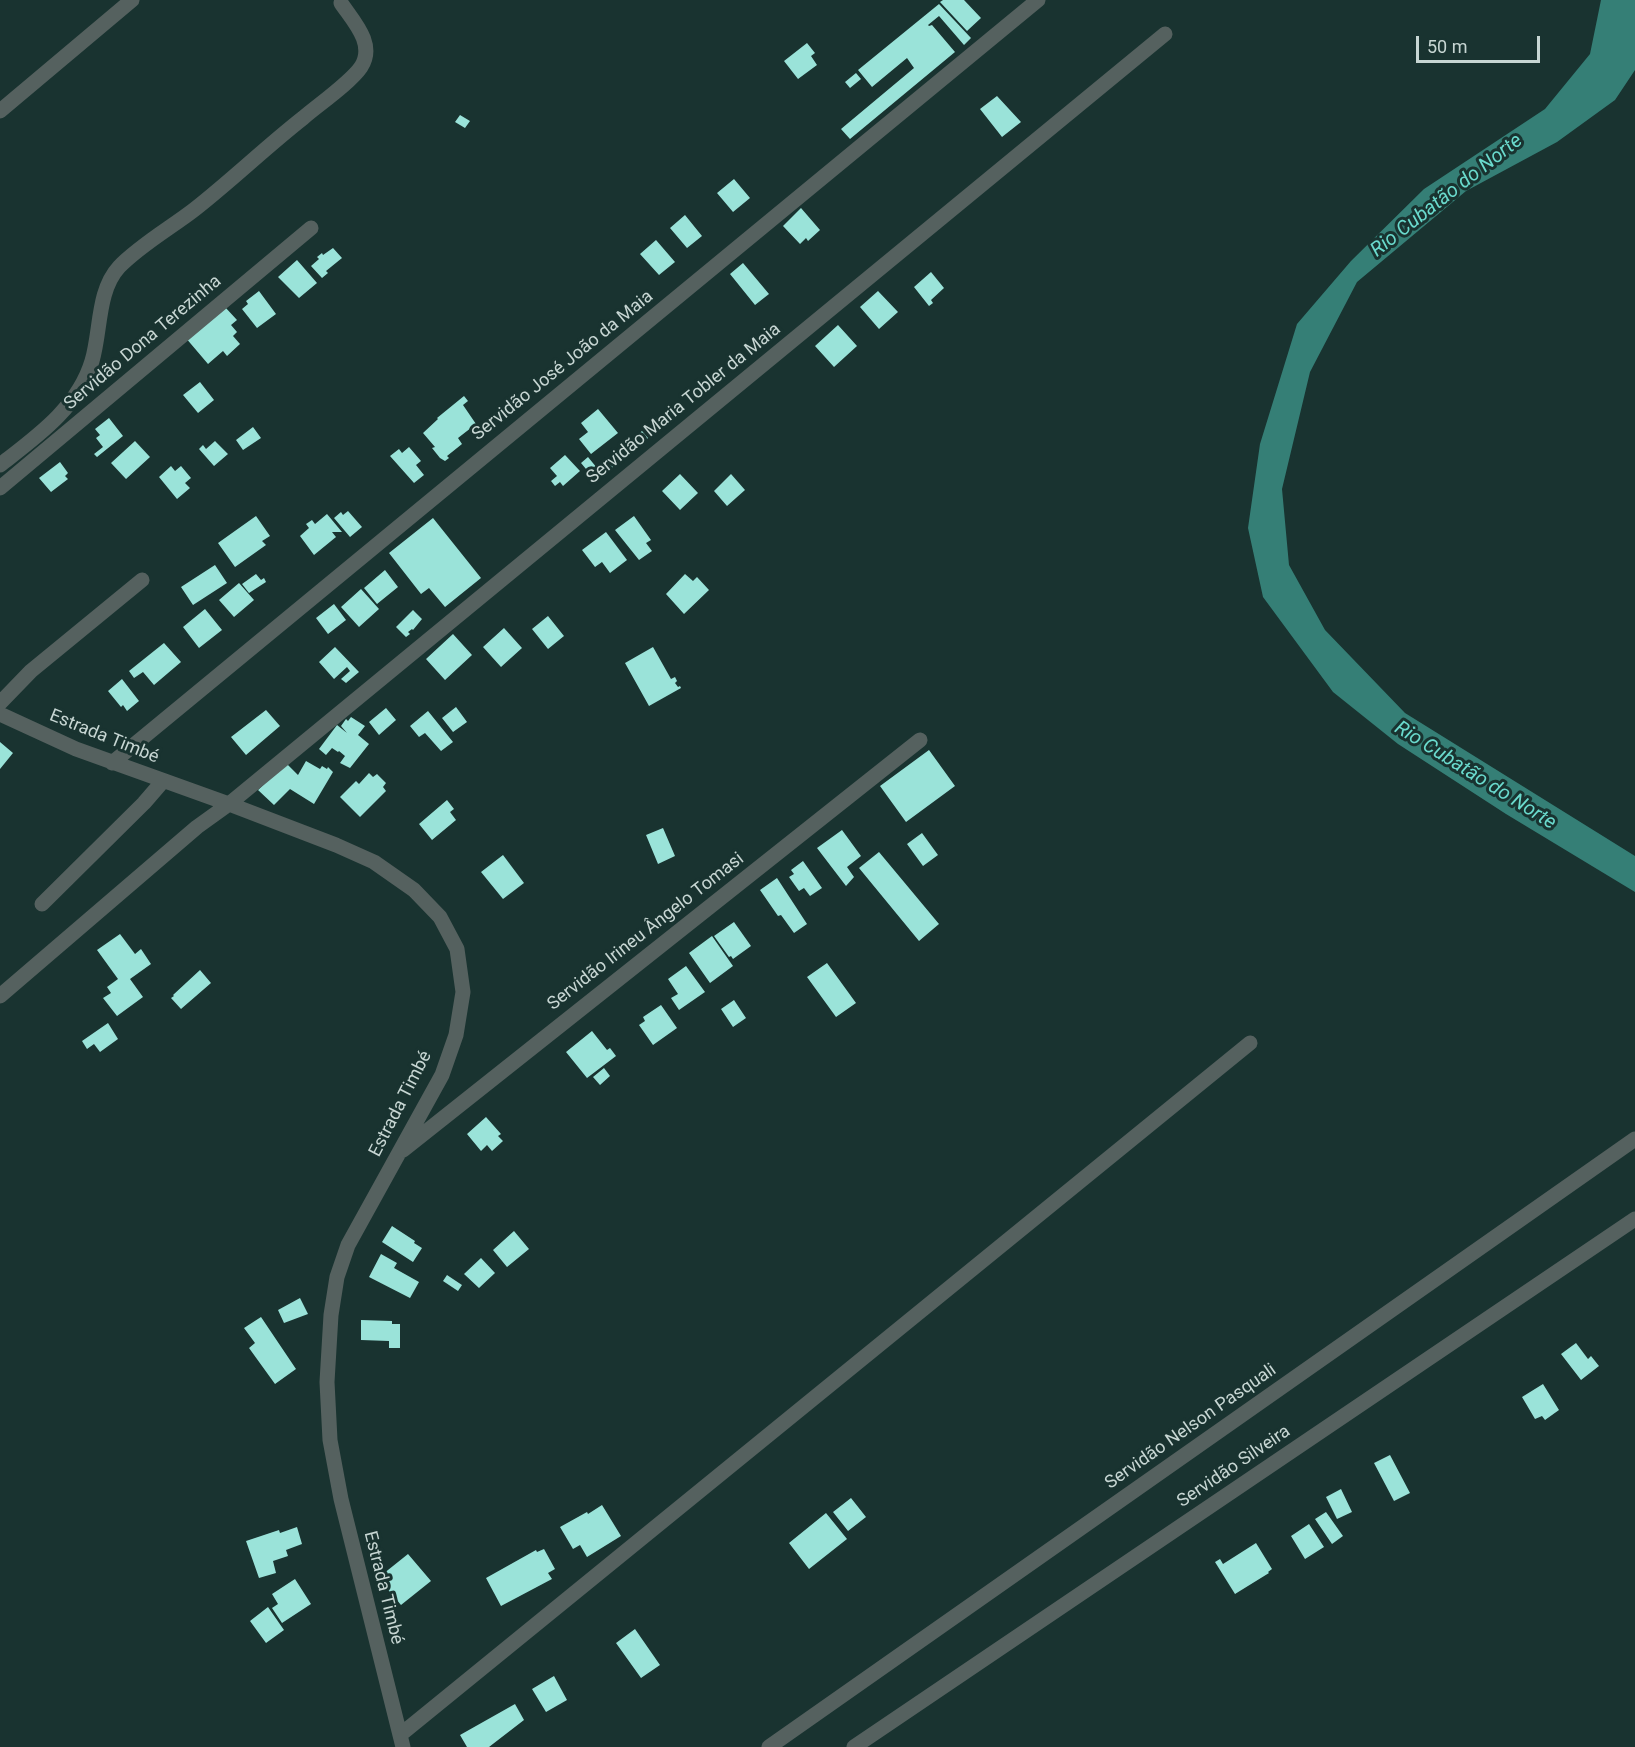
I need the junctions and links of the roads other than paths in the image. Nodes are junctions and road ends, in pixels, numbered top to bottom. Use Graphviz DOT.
graph roads {
  1 [pos="132,0"];
  2 [pos="1038,0"];
  3 [pos="340,3"];
  4 [pos="1165,34"];
  5 [pos="0,111"];
  6 [pos="311,228"];
  7 [pos="0,465"];
  8 [pos="0,488"];
  9 [pos="142,580"];
  10 [pos="0,703"];
  11 [pos="0,714"];
  12 [pos="920,740"];
  13 [pos="112,763"];
  14 [pos="163,781"];
  15 [pos="229,804"];
  16 [pos="42,904"];
  17 [pos="0,996"];
  18 [pos="1250,1043"];
  19 [pos="1635,1139"];
  20 [pos="397,1155"];
  21 [pos="1635,1219"];
  22 [pos="401,1741"];
  23 [pos="769,1747"];
  24 [pos="854,1747"];
  1 -- 5 [label="street"];
  2 -- 13 [label="street, Servidão José João da Maia"];
  3 -- 7 [label="street"];
  4 -- 15 [label="street, Servidão Maria Tobler da Maia"];
  6 -- 8 [label="street, Servidão Dona Terezinha"];
  9 -- 10 [label="street"];
  11 -- 13 [label="street, Estrada Timbé"];
  12 -- 20 [label="street, Servidão Irineu Ângelo Tomasi"];
  13 -- 14 [label="street, Estrada Timbé"];
  14 -- 15 [label="street, Estrada Timbé"];
  14 -- 16 [label="street"];
  15 -- 17 [label="street, Servidão Maria Tobler da Maia"];
  15 -- 20 [label="street, Estrada Timbé"];
  18 -- 22 [label="street"];
  19 -- 23 [label="street, Servidão Nelson Pasquali"];
  20 -- 22 [label="street, Estrada Timbé"];
  21 -- 24 [label="street, Servidão Silveira"];
}
